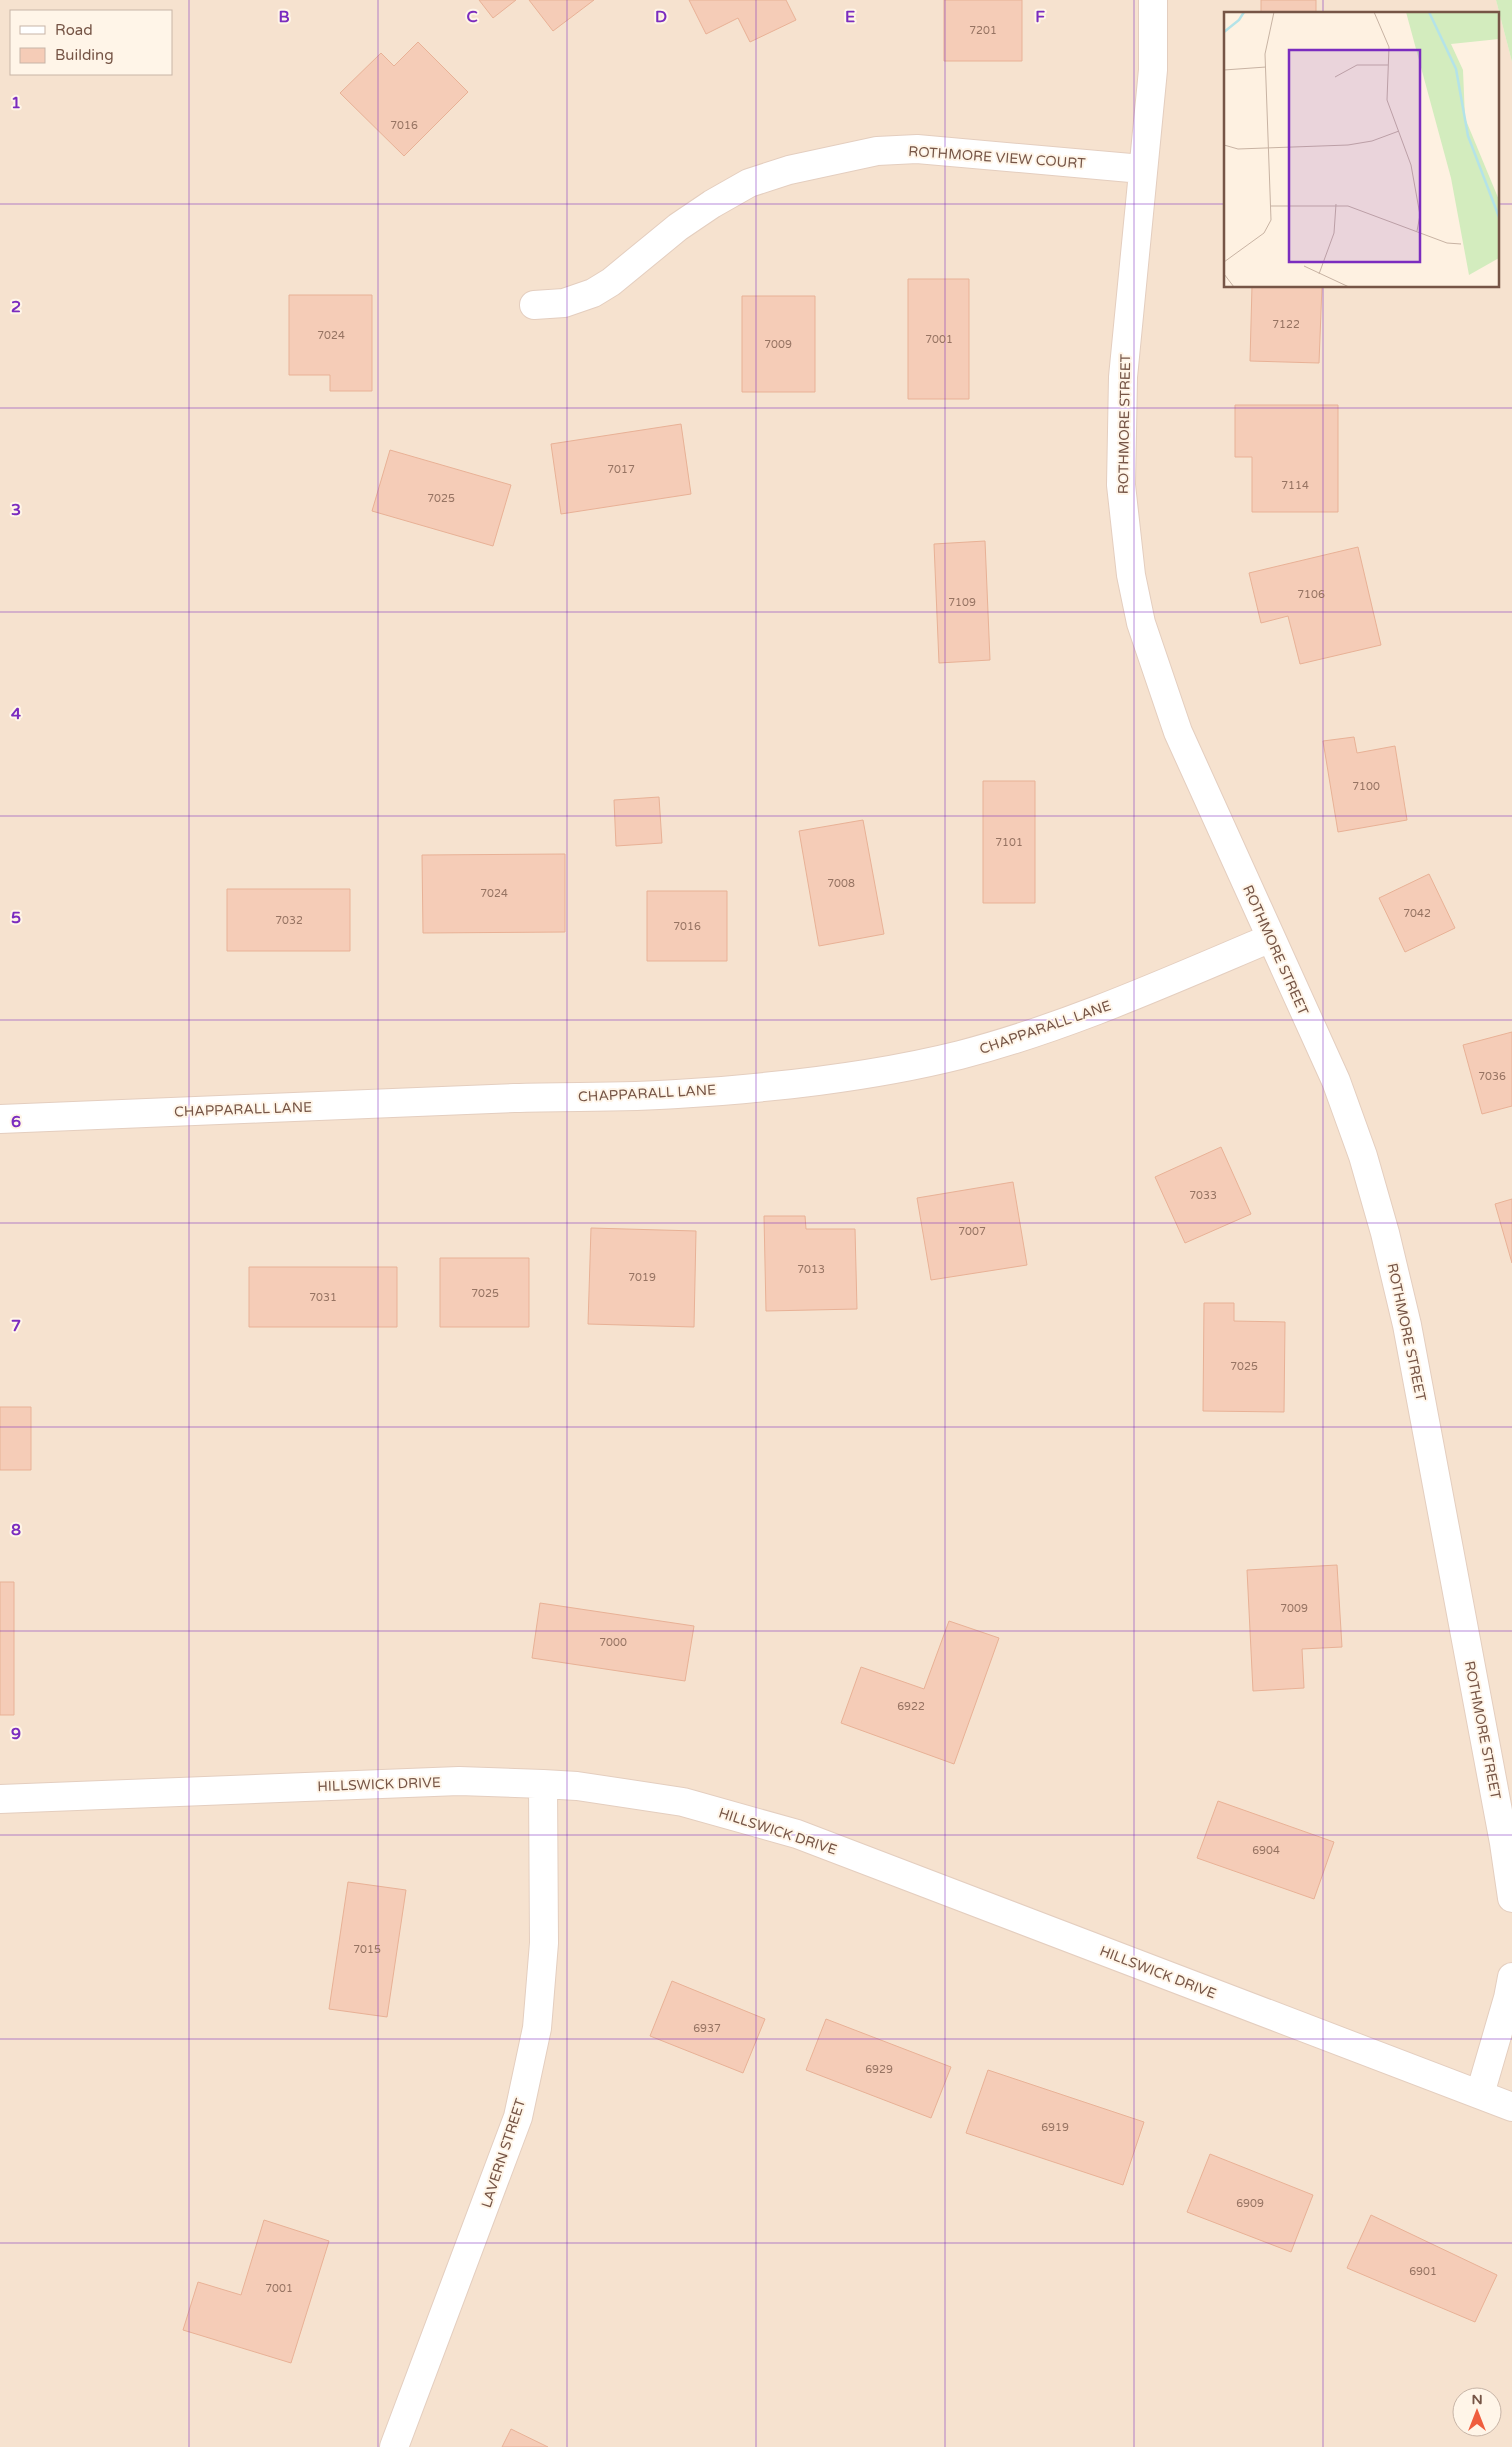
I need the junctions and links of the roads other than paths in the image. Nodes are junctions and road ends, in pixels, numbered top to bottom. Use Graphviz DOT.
graph roads {
  1 [pos="1153,0"];
  2 [pos="1142,169"];
  3 [pos="534,305"];
  4 [pos="1270,938"];
  5 [pos="0,1120"];
  6 [pos="543,1784"];
  7 [pos="0,1799"];
  8 [pos="1512,1898"];
  9 [pos="1512,1977"];
  10 [pos="1480,2094"];
  11 [pos="1512,2107"];
  12 [pos="394,2447"];
  1 -- 2 [label="street, ROTHMORE STREET"];
  2 -- 3 [label="street, ROTHMORE VIEW COURT"];
  2 -- 4 [label="street, ROTHMORE STREET"];
  4 -- 5 [label="street, CHAPPARALL LANE"];
  4 -- 8 [label="street, ROTHMORE STREET"];
  6 -- 7 [label="street, HILLSWICK DRIVE"];
  6 -- 10 [label="street, HILLSWICK DRIVE"];
  6 -- 12 [label="street, LAVERN STREET"];
  9 -- 10 [label="street"];
  10 -- 11 [label="street, HILLSWICK DRIVE"];
}
